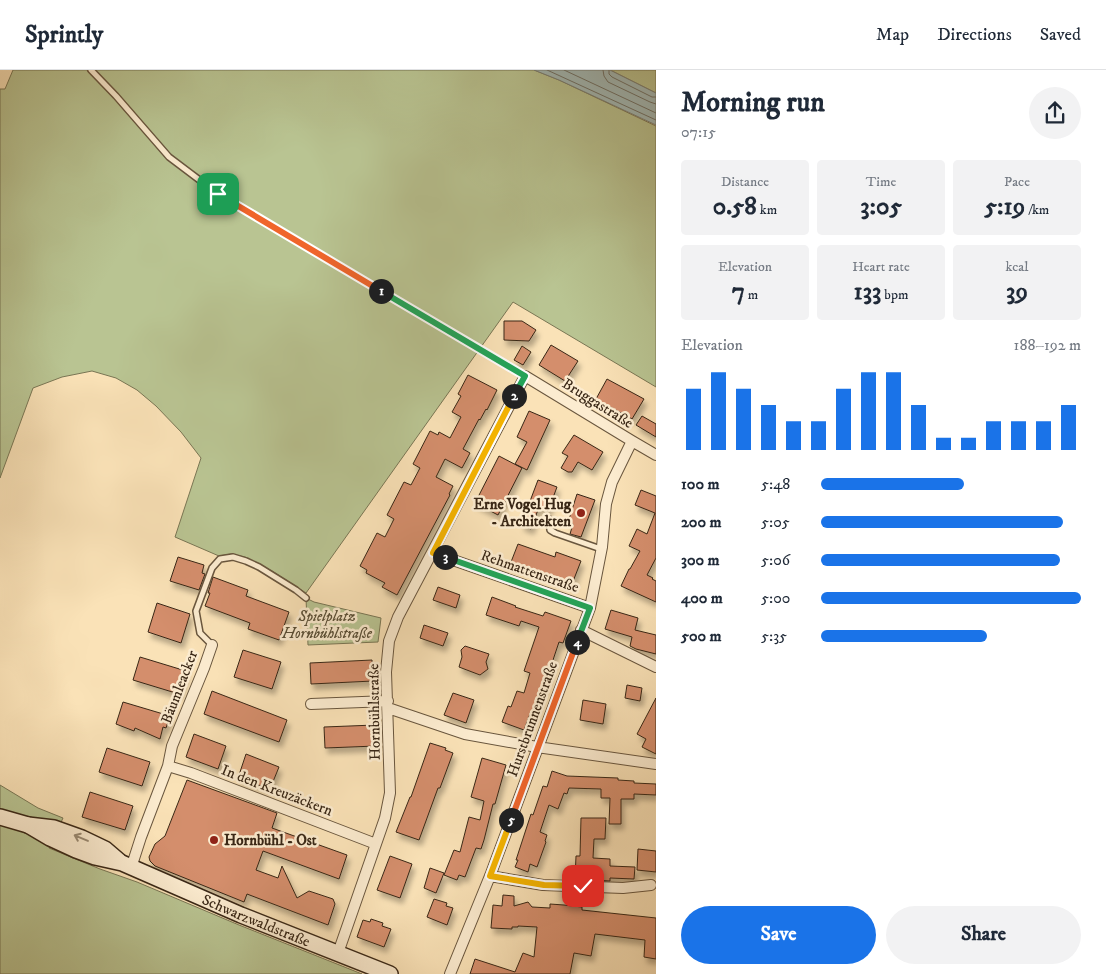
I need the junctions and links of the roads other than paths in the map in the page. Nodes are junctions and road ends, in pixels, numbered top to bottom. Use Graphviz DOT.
graph roads {
  1 [pos="90,70"];
  2 [pos="525,376"];
  3 [pos="632,442"];
  4 [pos="656,455"];
  5 [pos="549,519"];
  6 [pos="602,549"];
  7 [pos="433,553"];
  8 [pos="306,598"];
  9 [pos="590,608"];
  10 [pos="581,630"];
  11 [pos="212,644"];
  12 [pos="656,667"];
  13 [pos="311,704"];
  14 [pos="388,704"];
  15 [pos="537,748"];
  16 [pos="656,764"];
  17 [pos="168,766"];
  18 [pos="0,817"];
  19 [pos="376,844"];
  20 [pos="127,866"];
  21 [pos="490,876"];
  22 [pos="651,885"];
  23 [pos="338,953"];
  24 [pos="390,974"];
  25 [pos="450,974"];
  1 -- 2 [label="lane"];
  2 -- 3 [label="street, Bruggastraße"];
  2 -- 7 [label="street, Hornbühlstraße"];
  3 -- 4 [label="street, Bruggastraße"];
  3 -- 6 [label="street, Hurstbrunnenstraße"];
  5 -- 6 [label="lane"];
  6 -- 9 [label="street, Hurstbrunnenstraße"];
  7 -- 9 [label="street, Rehmattenstraße"];
  7 -- 14 [label="street, Hornbühlstraße"];
  8 -- 11 [label="lane, Bäumleacker"];
  9 -- 10 [label="street, Hurstbrunnenstraße"];
  10 -- 12 [label="street"];
  10 -- 15 [label="street, Hurstbrunnenstraße"];
  11 -- 17 [label="street, Bäumleacker"];
  13 -- 14 [label="street"];
  14 -- 15 [label="street"];
  14 -- 19 [label="street, Hornbühlstraße"];
  15 -- 16 [label="street"];
  15 -- 21 [label="street, Hurstbrunnenstraße"];
  17 -- 19 [label="street, In den Kreuzäckern"];
  17 -- 20 [label="street, Bäumleacker"];
  18 -- 20 [label="main road, Schwarzwaldstraße"];
  19 -- 23 [label="street, Hornbühlstraße"];
  20 -- 23 [label="main road, Schwarzwaldstraße"];
  21 -- 22 [label="street"];
  21 -- 25 [label="street, Hurstbrunnenstraße"];
  23 -- 24 [label="main road, Schwarzwaldstraße"];
}
